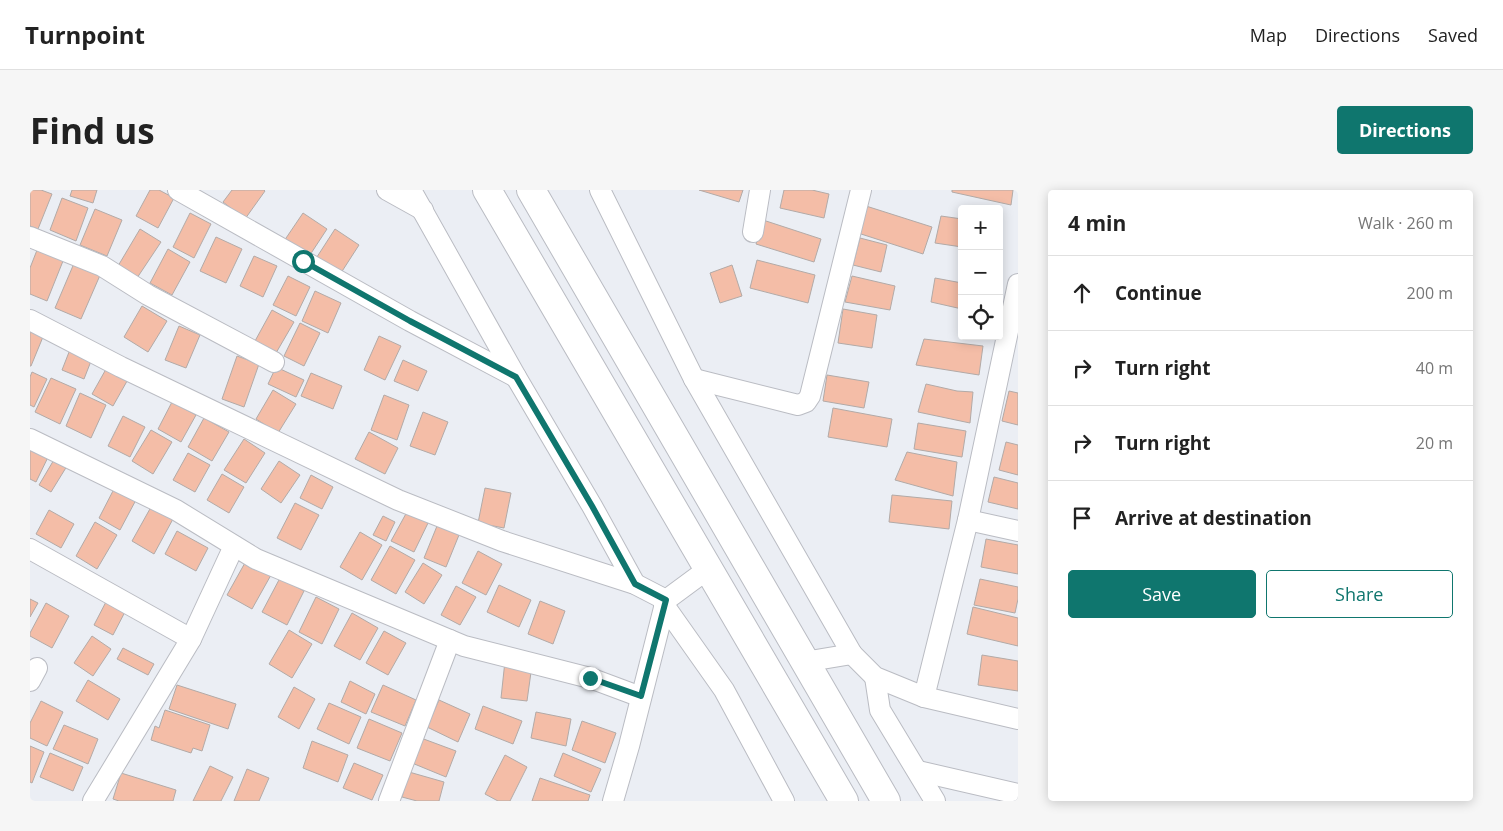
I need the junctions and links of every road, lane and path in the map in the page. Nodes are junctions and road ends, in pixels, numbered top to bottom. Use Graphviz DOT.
graph roads {
  1 [pos="178,190"];
  2 [pos="387,190"];
  3 [pos="411,190"];
  4 [pos="487,190"];
  5 [pos="531,190"];
  6 [pos="600,190"];
  7 [pos="760,190"];
  8 [pos="861,190"];
  9 [pos="423,210"];
  10 [pos="753,232"];
  11 [pos="30,237"];
  12 [pos="1018,284"];
  13 [pos="30,320"];
  14 [pos="1012,342"];
  15 [pos="274,362"];
  16 [pos="516,377"];
  17 [pos="694,379"];
  18 [pos="30,439"];
  19 [pos="968,520"];
  20 [pos="1018,531"];
  21 [pos="234,546"];
  22 [pos="30,549"];
  23 [pos="708,568"];
  24 [pos="635,584"];
  25 [pos="665,603"];
  26 [pos="191,639"];
  27 [pos="450,640"];
  28 [pos="852,654"];
  29 [pos="804,662"];
  30 [pos="875,677"];
  31 [pos="641,696"];
  32 [pos="924,697"];
  33 [pos="1018,719"];
  34 [pos="918,772"];
  35 [pos="1018,794"];
  36 [pos="93,801"];
  37 [pos="389,801"];
  38 [pos="613,801"];
  39 [pos="784,801"];
  40 [pos="844,801"];
  41 [pos="886,801"];
  42 [pos="935,801"];
  1 -- 16 [label="street"];
  2 -- 9 [label="street"];
  3 -- 9 [label="street"];
  4 -- 23 [label="highway"];
  5 -- 29 [label="highway"];
  6 -- 17 [label="street"];
  7 -- 10 [label="street"];
  8 -- 17 [label="street"];
  9 -- 16 [label="street"];
  11 -- 15 [label="street"];
  12 -- 14 [label="street"];
  13 -- 24 [label="street"];
  14 -- 19 [label="street"];
  16 -- 24 [label="street"];
  17 -- 28 [label="street"];
  18 -- 21 [label="street"];
  19 -- 20 [label="street"];
  19 -- 32 [label="street"];
  21 -- 26 [label="street"];
  21 -- 27 [label="street"];
  22 -- 26 [label="street"];
  23 -- 25 [label="street"];
  23 -- 40 [label="highway"];
  24 -- 25 [label="street"];
  25 -- 31 [label="street"];
  25 -- 39 [label="street"];
  26 -- 36 [label="street"];
  27 -- 31 [label="street"];
  27 -- 37 [label="street"];
  28 -- 29 [label="street"];
  28 -- 30 [label="street"];
  29 -- 41 [label="highway"];
  30 -- 32 [label="street"];
  30 -- 34 [label="street"];
  31 -- 38 [label="street"];
  32 -- 33 [label="street"];
  34 -- 35 [label="street"];
  34 -- 42 [label="street"];
}
